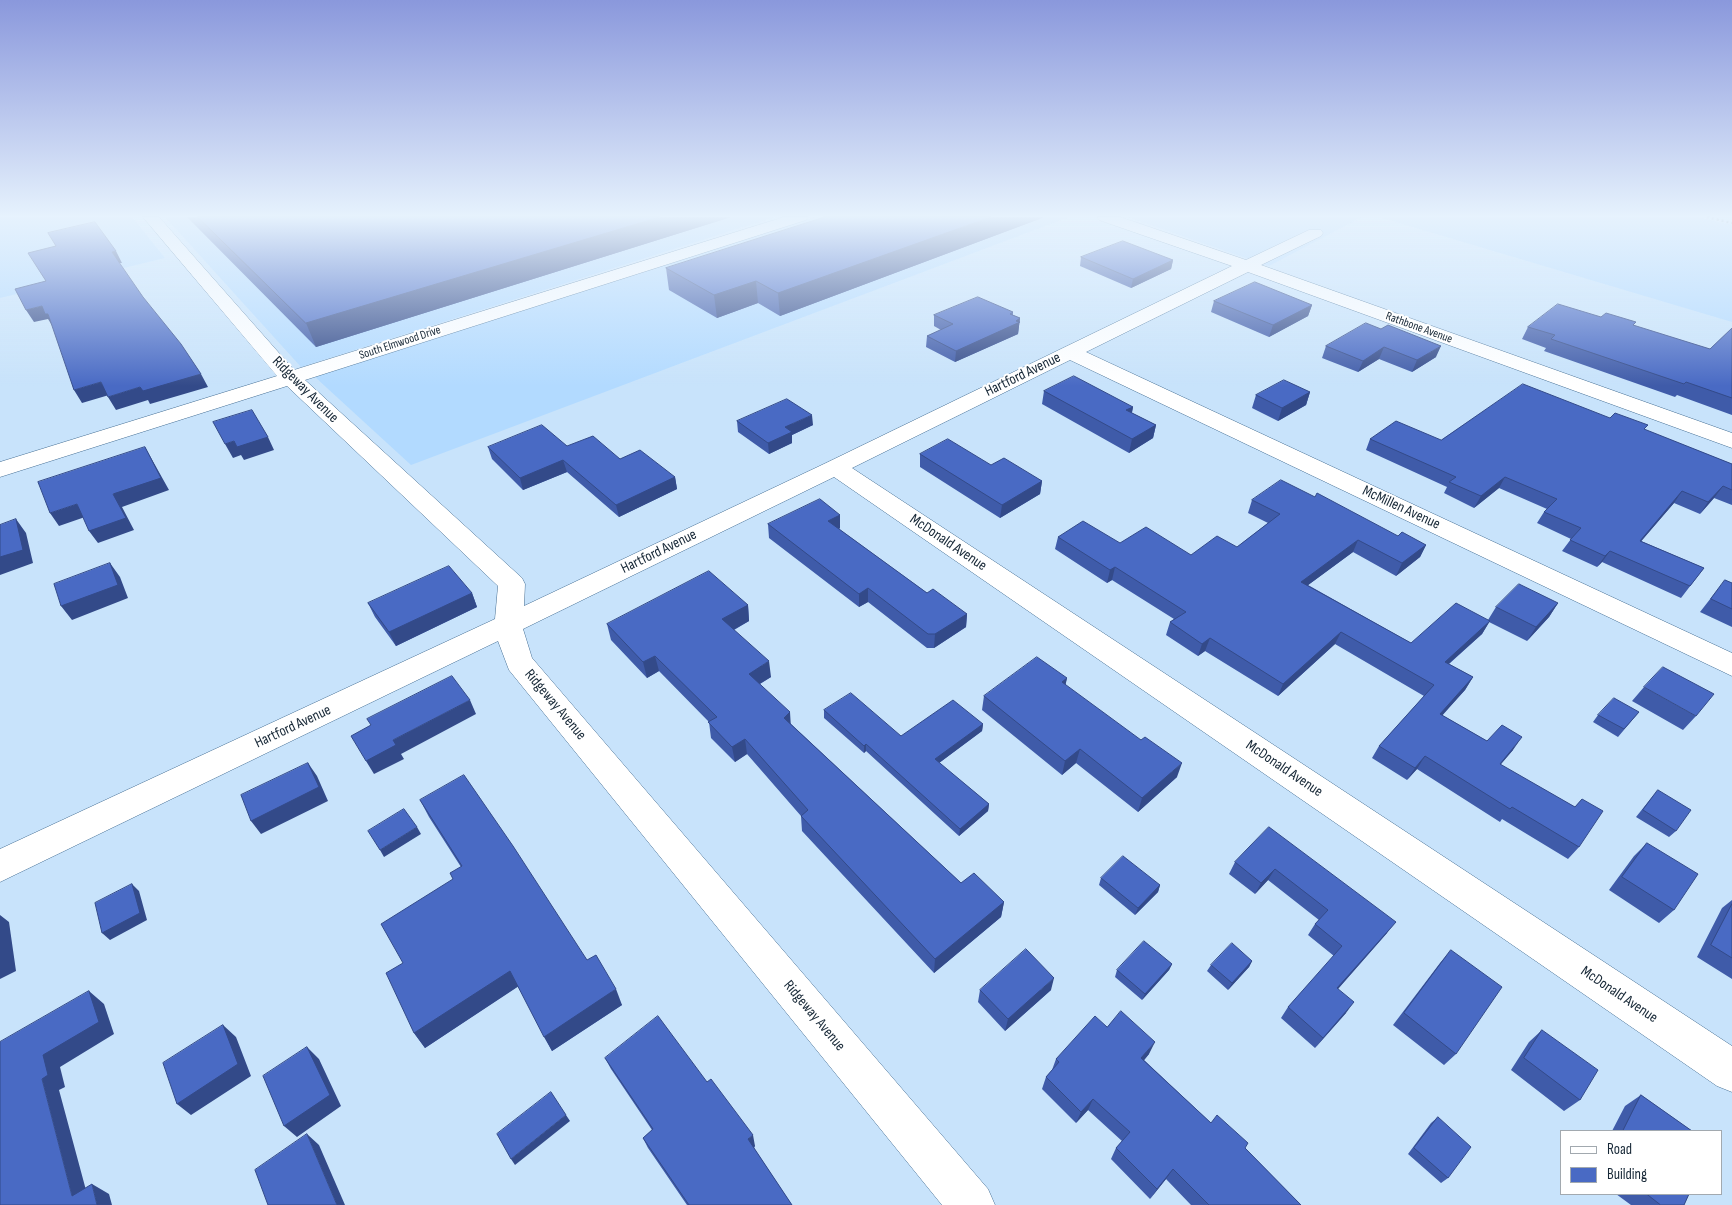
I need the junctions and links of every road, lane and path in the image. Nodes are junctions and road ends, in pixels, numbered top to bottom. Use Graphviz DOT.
graph roads {
  1 [pos="200,273"];
  2 [pos="622,273"];
  3 [pos="1231,273"];
  4 [pos="1267,273"];
  5 [pos="1070,352"];
  6 [pos="290,378"];
  7 [pos="1732,441"];
  8 [pos="835,467"];
  9 [pos="0,470"];
  10 [pos="508,625"];
  11 [pos="1732,665"];
  12 [pos="0,866"];
  13 [pos="1732,1071"];
  14 [pos="972,1205"];
  1 -- 6 [label="street, Ridgeway Avenue"];
  2 -- 6 [label="street, South Elmwood Drive"];
  3 -- 5 [label="street, Hartford Avenue"];
  4 -- 7 [label="street, Rathbone Avenue"];
  5 -- 8 [label="street, Hartford Avenue"];
  5 -- 11 [label="street, McMillen Avenue"];
  6 -- 9 [label="street, South Elmwood Drive"];
  6 -- 10 [label="street, Ridgeway Avenue"];
  8 -- 10 [label="street, Hartford Avenue"];
  8 -- 13 [label="street, McDonald Avenue"];
  10 -- 12 [label="street, Hartford Avenue"];
  10 -- 14 [label="street, Ridgeway Avenue"];
}
